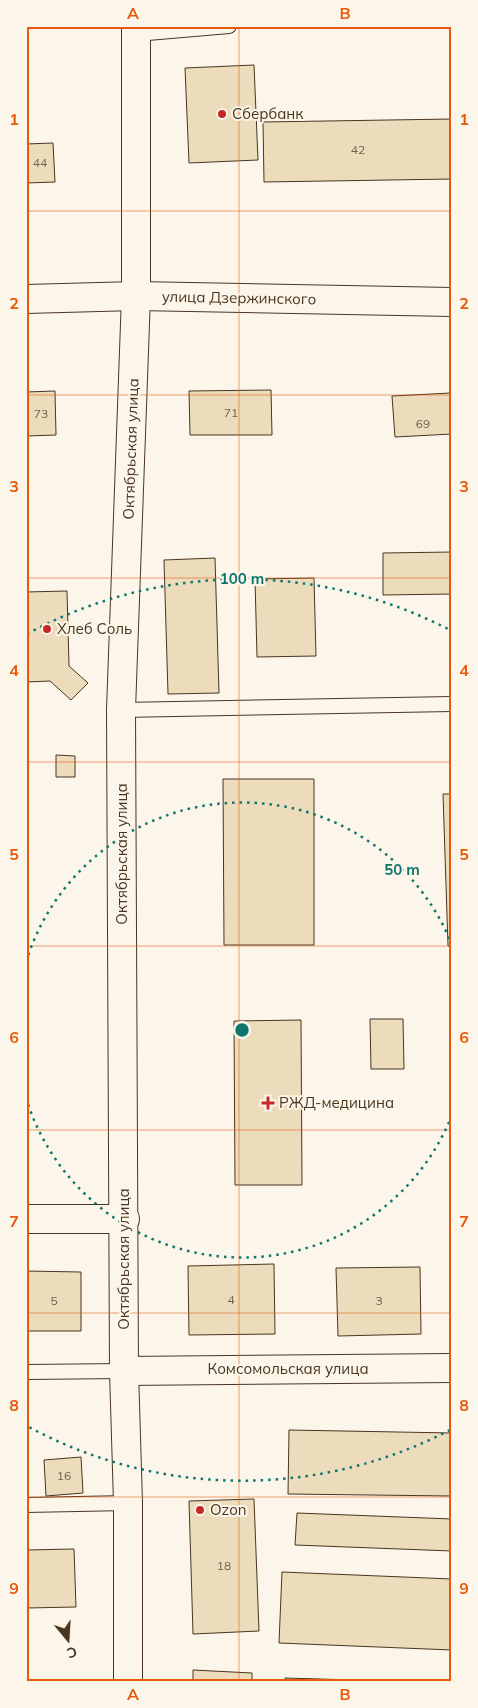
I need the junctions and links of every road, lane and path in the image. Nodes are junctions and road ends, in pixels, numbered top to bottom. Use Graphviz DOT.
graph roads {
  1 [pos="229,26"];
  2 [pos="136,30"];
  3 [pos="136,296"];
  4 [pos="26,299"];
  5 [pos="452,302"];
  6 [pos="452,704"];
  7 [pos="121,710"];
  8 [pos="124,1218"];
  9 [pos="26,1219"];
  10 [pos="452,1368"];
  11 [pos="124,1371"];
  12 [pos="26,1372"];
  13 [pos="128,1503"];
  14 [pos="26,1505"];
  15 [pos="128,1682"];
  1 -- 2 [label="lane"];
  2 -- 3 [label="street, Октябрьская улица"];
  3 -- 4 [label="street, улица Дзержинского"];
  3 -- 5 [label="street, улица Дзержинского"];
  3 -- 7 [label="street, Октябрьская улица"];
  6 -- 7 [label="lane"];
  7 -- 8 [label="street, Октябрьская улица"];
  8 -- 9 [label="street"];
  8 -- 11 [label="street, Октябрьская улица"];
  10 -- 11 [label="street, Комсомольская улица"];
  11 -- 12 [label="lane"];
  11 -- 13 [label="street, Октябрьская улица"];
  13 -- 14 [label="lane"];
  13 -- 15 [label="street, Октябрьская улица"];
}
